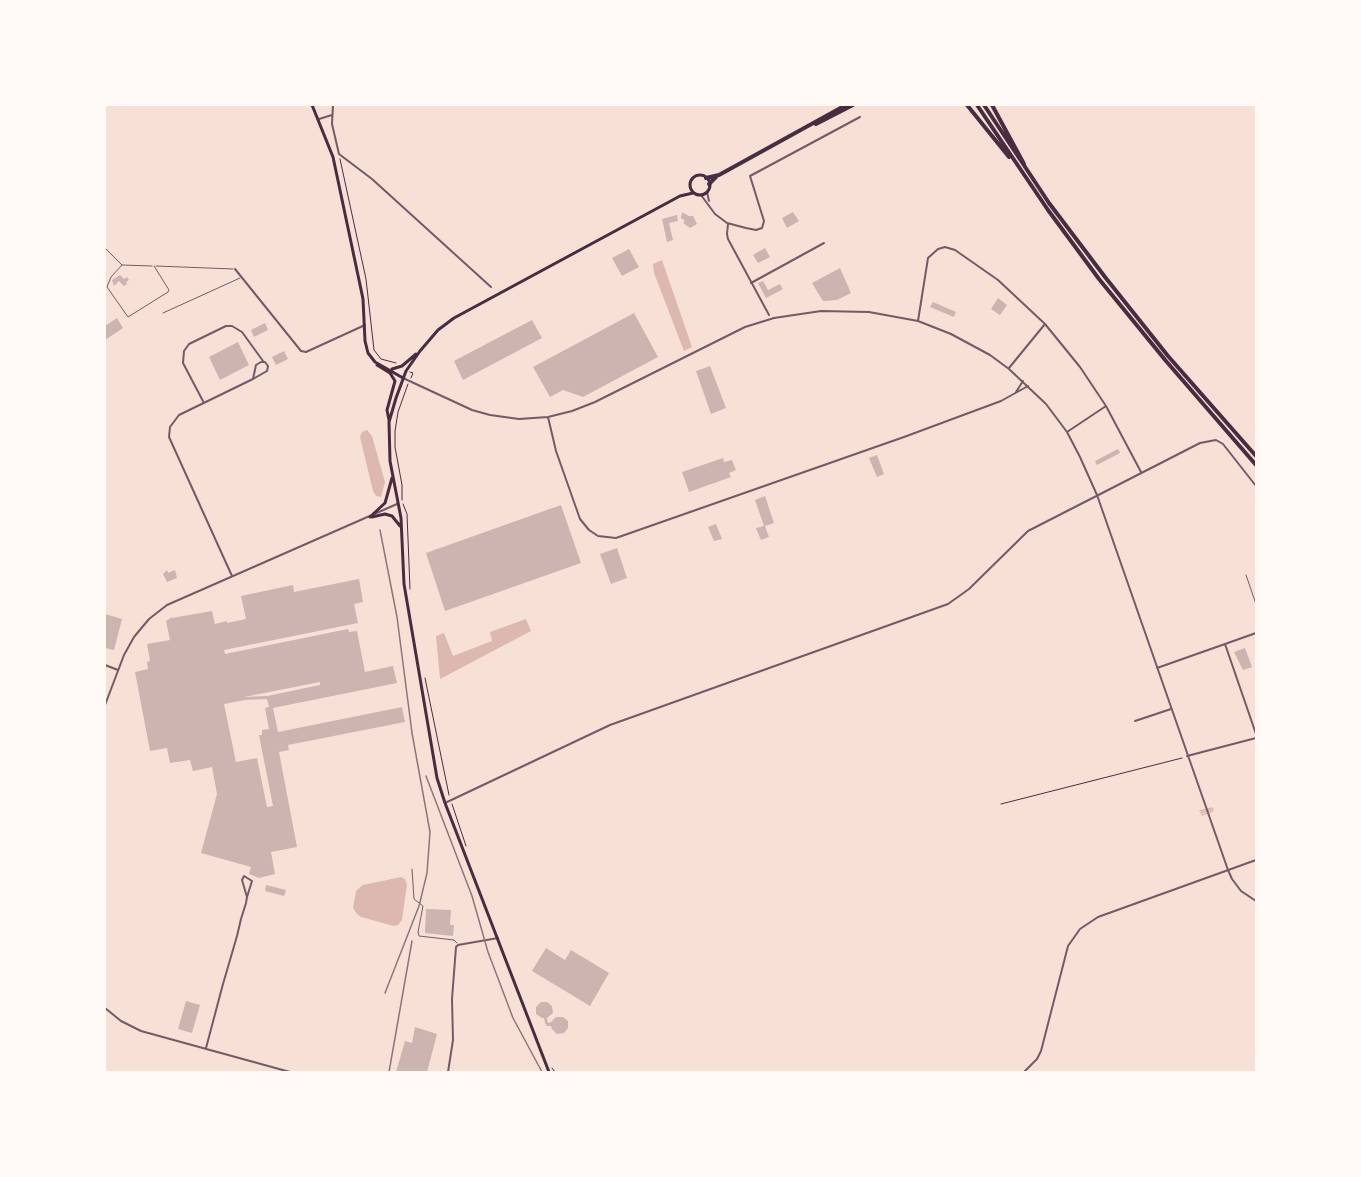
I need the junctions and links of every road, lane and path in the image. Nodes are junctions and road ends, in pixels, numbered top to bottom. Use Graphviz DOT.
graph roads {
  1 [pos="312,105"];
  2 [pos="333,105"];
  3 [pos="846,105"];
  4 [pos="853,105"];
  5 [pos="967,105"];
  6 [pos="977,105"];
  7 [pos="984,105"];
  8 [pos="992,105"];
  9 [pos="332,115"];
  10 [pos="860,117"];
  11 [pos="319,119"];
  12 [pos="799,132"];
  13 [pos="339,154"];
  14 [pos="1012,159"];
  15 [pos="1025,168"];
  16 [pos="719,175"];
  17 [pos="706,178"];
  18 [pos="709,184"];
  19 [pos="690,187"];
  20 [pos="707,192"];
  21 [pos="693,193"];
  22 [pos="701,195"];
  23 [pos="680,196"];
  24 [pos="710,204"];
  25 [pos="729,223"];
  26 [pos="824,243"];
  27 [pos="105,248"];
  28 [pos="122,265"];
  29 [pos="154,266"];
  30 [pos="235,269"];
  31 [pos="242,277"];
  32 [pos="751,283"];
  33 [pos="491,287"];
  34 [pos="163,313"];
  35 [pos="769,315"];
  36 [pos="918,321"];
  37 [pos="1045,324"];
  38 [pos="365,325"];
  39 [pos="420,351"];
  40 [pos="263,361"];
  41 [pos="375,362"];
  42 [pos="400,367"];
  43 [pos="1009,369"];
  44 [pos="390,370"];
  45 [pos="406,371"];
  46 [pos="403,378"];
  47 [pos="253,379"];
  48 [pos="410,381"];
  49 [pos="1023,381"];
  50 [pos="1028,386"];
  51 [pos="1015,393"];
  52 [pos="204,403"];
  53 [pos="1106,406"];
  54 [pos="548,417"];
  55 [pos="390,422"];
  56 [pos="1067,432"];
  57 [pos="1256,456"];
  58 [pos="1256,465"];
  59 [pos="1142,473"];
  60 [pos="393,476"];
  61 [pos="1256,486"];
  62 [pos="1097,495"];
  63 [pos="398,504"];
  64 [pos="370,517"];
  65 [pos="401,527"];
  66 [pos="1246,575"];
  67 [pos="232,576"];
  68 [pos="410,590"];
  69 [pos="1256,604"];
  70 [pos="1256,633"];
  71 [pos="1225,644"];
  72 [pos="105,665"];
  73 [pos="1157,668"];
  74 [pos="118,670"];
  75 [pos="424,678"];
  76 [pos="105,705"];
  77 [pos="1171,709"];
  78 [pos="1135,721"];
  79 [pos="1256,736"];
  80 [pos="1187,756"];
  81 [pos="451,801"];
  82 [pos="445,803"];
  83 [pos="1001,804"];
  84 [pos="1256,860"];
  85 [pos="412,869"];
  86 [pos="1228,870"];
  87 [pos="247,897"];
  88 [pos="1256,900"];
  89 [pos="498,938"];
  90 [pos="458,945"];
  91 [pos="105,1008"];
  92 [pos="206,1048"];
  93 [pos="290,1072"];
  94 [pos="448,1072"];
  95 [pos="549,1072"];
  96 [pos="926,1072"];
  97 [pos="937,1072"];
  98 [pos="1024,1072"];
  1 -- 11 [label="main road"];
  2 -- 9 [label="street"];
  3 -- 12 [label="highway"];
  4 -- 12 [label="highway"];
  5 -- 14 [label="highway"];
  6 -- 14 [label="highway"];
  7 -- 15 [label="highway"];
  8 -- 15 [label="highway"];
  9 -- 11 [label="street"];
  9 -- 13 [label="street"];
  10 -- 25 [label="street"];
  11 -- 38 [label="main road"];
  12 -- 16 [label="highway"];
  13 -- 33 [label="street"];
  13 -- 42 [label="path"];
  14 -- 58 [label="highway"];
  15 -- 57 [label="highway"];
  16 -- 17 [label="highway"];
  16 -- 18 [label="highway"];
  17 -- 18 [label="main road"];
  17 -- 19 [label="main road"];
  18 -- 20 [label="main road"];
  19 -- 21 [label="main road"];
  19 -- 23 [label="main road"];
  20 -- 22 [label="main road"];
  20 -- 24 [label="street"];
  21 -- 22 [label="main road"];
  21 -- 23 [label="main road"];
  22 -- 24 [label="street"];
  23 -- 39 [label="main road"];
  24 -- 25 [label="street"];
  25 -- 32 [label="street"];
  26 -- 32 [label="street"];
  27 -- 28 [label="lane"];
  28 -- 29 [label="lane"];
  28 -- 29 [label="lane"];
  29 -- 30 [label="lane"];
  30 -- 31 [label="street"];
  31 -- 34 [label="lane"];
  31 -- 38 [label="street"];
  32 -- 35 [label="street"];
  36 -- 37 [label="street"];
  36 -- 43 [label="street"];
  36 -- 54 [label="street"];
  37 -- 43 [label="street"];
  37 -- 53 [label="street"];
  38 -- 41 [label="main road"];
  39 -- 42 [label="main road"];
  39 -- 45 [label="main road"];
  40 -- 47 [label="street"];
  40 -- 47 [label="street"];
  40 -- 52 [label="street"];
  41 -- 44 [label="main road"];
  41 -- 55 [label="main road"];
  42 -- 44 [label="main road"];
  43 -- 49 [label="street"];
  44 -- 46 [label="main road"];
  45 -- 46 [label="main road"];
  45 -- 48 [label="path"];
  46 -- 48 [label="street"];
  46 -- 55 [label="main road"];
  47 -- 52 [label="street"];
  48 -- 54 [label="street"];
  48 -- 68 [label="path"];
  49 -- 50 [label="street"];
  49 -- 51 [label="street"];
  50 -- 51 [label="street"];
  50 -- 56 [label="street"];
  51 -- 54 [label="street"];
  52 -- 67 [label="street"];
  53 -- 56 [label="street"];
  53 -- 59 [label="street"];
  55 -- 60 [label="main road"];
  56 -- 62 [label="street"];
  59 -- 61 [label="street"];
  59 -- 62 [label="street"];
  60 -- 63 [label="main road"];
  60 -- 64 [label="main road"];
  62 -- 73 [label="street"];
  62 -- 81 [label="street"];
  63 -- 64 [label="street"];
  63 -- 65 [label="main road"];
  64 -- 65 [label="main road"];
  64 -- 67 [label="street"];
  65 -- 82 [label="main road"];
  66 -- 69 [label="lane"];
  67 -- 74 [label="street"];
  70 -- 71 [label="street"];
  71 -- 73 [label="street"];
  71 -- 79 [label="street"];
  72 -- 74 [label="street"];
  73 -- 77 [label="street"];
  74 -- 76 [label="street"];
  75 -- 81 [label="path"];
  77 -- 78 [label="street"];
  77 -- 80 [label="street"];
  79 -- 80 [label="street"];
  80 -- 83 [label="path"];
  80 -- 86 [label="street"];
  81 -- 82 [label="street"];
  82 -- 89 [label="main road"];
  84 -- 86 [label="street"];
  85 -- 90 [label="lane"];
  86 -- 88 [label="street"];
  86 -- 98 [label="street"];
  87 -- 87 [label="street"];
  87 -- 92 [label="street"];
  89 -- 90 [label="street"];
  89 -- 95 [label="main road"];
  90 -- 94 [label="street"];
  91 -- 92 [label="street"];
  92 -- 93 [label="street"];
  96 -- 97 [label="street"];
}
